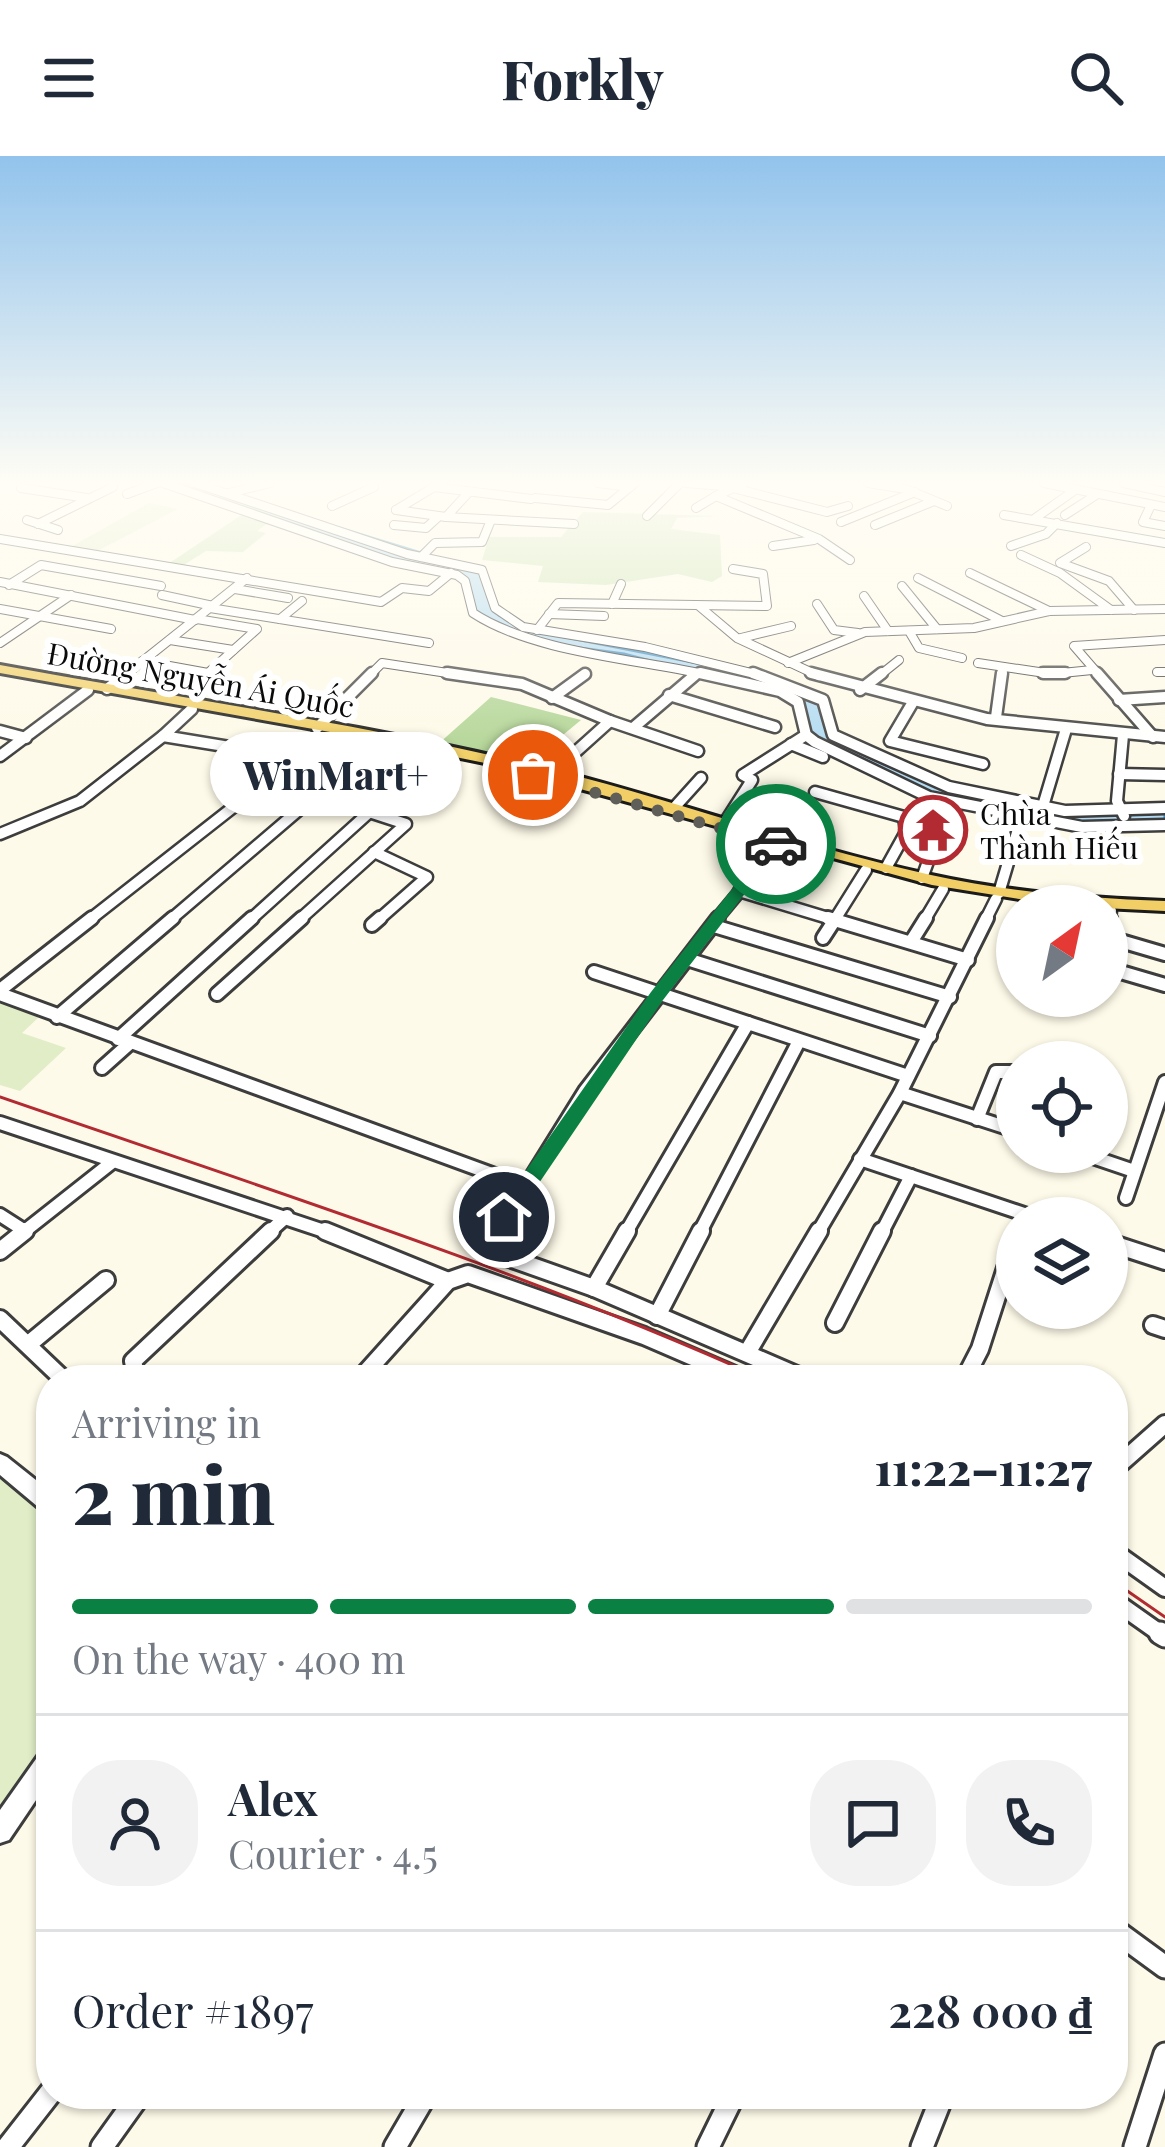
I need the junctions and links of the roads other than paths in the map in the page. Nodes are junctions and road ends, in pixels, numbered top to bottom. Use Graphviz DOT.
graph roads {
  1 [pos="89,576"];
  2 [pos="234,576"];
  3 [pos="447,576"];
  4 [pos="456,576"];
  5 [pos="484,576"];
  6 [pos="763,576"];
  7 [pos="978,576"];
  8 [pos="1064,576"];
  9 [pos="1097,576"];
  10 [pos="247,578"];
  11 [pos="918,578"];
  12 [pos="621,584"];
  13 [pos="4,586"];
  14 [pos="902,586"];
  15 [pos="235,589"];
  16 [pos="71,595"];
  17 [pos="864,596"];
  18 [pos="288,598"];
  19 [pos="302,601"];
  20 [pos="612,604"];
  21 [pos="817,604"];
  22 [pos="699,606"];
  23 [pos="212,607"];
  24 [pos="0,609"];
  25 [pos="1165,609"];
  26 [pos="1111,610"];
  27 [pos="1134,610"];
  28 [pos="1049,611"];
  29 [pos="549,614"];
  30 [pos="39,616"];
  31 [pos="604,616"];
  32 [pos="196,619"];
  33 [pos="280,619"];
  34 [pos="1002,621"];
  35 [pos="790,626"];
  36 [pos="111,629"];
  37 [pos="940,629"];
  38 [pos="537,630"];
  39 [pos="909,631"];
  40 [pos="888,632"];
  41 [pos="860,633"];
  42 [pos="741,638"];
  43 [pos="170,640"];
  44 [pos="1165,640"];
  45 [pos="0,643"];
  46 [pos="429,643"];
  47 [pos="758,646"];
  48 [pos="237,647"];
  49 [pos="945,654"];
  50 [pos="962,658"];
  51 [pos="899,660"];
  52 [pos="142,662"];
  53 [pos="788,663"];
  54 [pos="978,663"];
  55 [pos="711,665"];
  56 [pos="1003,667"];
  57 [pos="1092,670"];
  58 [pos="0,671"];
  59 [pos="585,674"];
  60 [pos="696,676"];
  61 [pos="89,688"];
  62 [pos="860,690"];
  63 [pos="1165,693"];
  64 [pos="669,695"];
  65 [pos="552,698"];
  66 [pos="1120,700"];
  67 [pos="913,701"];
  68 [pos="192,709"];
  69 [pos="219,712"];
  70 [pos="996,717"];
  71 [pos="610,721"];
  72 [pos="775,727"];
  73 [pos="317,728"];
  74 [pos="633,728"];
  75 [pos="1066,729"];
  76 [pos="0,731"];
  77 [pos="806,735"];
  78 [pos="1124,735"];
  79 [pos="163,736"];
  80 [pos="1159,737"];
  81 [pos="26,738"];
  82 [pos="791,744"];
  83 [pos="698,751"];
  84 [pos="0,757"];
  85 [pos="823,757"];
  86 [pos="982,764"];
  87 [pos="348,768"];
  88 [pos="1119,774"];
  89 [pos="1165,775"];
  90 [pos="552,777"];
  91 [pos="701,778"];
  92 [pos="272,780"];
  93 [pos="405,780"];
  94 [pos="814,792"];
  95 [pos="318,795"];
  96 [pos="526,806"];
  97 [pos="1043,806"];
  98 [pos="1165,808"];
  99 [pos="673,809"];
  100 [pos="1120,809"];
  101 [pos="369,811"];
  102 [pos="1022,816"];
  103 [pos="724,824"];
  104 [pos="1165,825"];
  105 [pos="1129,826"];
  106 [pos="0,834"];
  107 [pos="778,845"];
  108 [pos="934,848"];
  109 [pos="374,852"];
  110 [pos="886,868"];
  111 [pos="866,870"];
  112 [pos="922,878"];
  113 [pos="1000,885"];
  114 [pos="943,889"];
  115 [pos="739,891"];
  116 [pos="996,896"];
  117 [pos="996,896"];
  118 [pos="996,898"];
  119 [pos="1165,909"];
  120 [pos="1128,915"];
  121 [pos="836,920"];
  122 [pos="372,925"];
  123 [pos="713,926"];
  124 [pos="1128,931"];
  125 [pos="823,938"];
  126 [pos="911,942"];
  127 [pos="1165,954"];
  128 [pos="687,958"];
  129 [pos="968,960"];
  130 [pos="594,972"];
  131 [pos="1128,975"];
  132 [pos="1165,986"];
  133 [pos="0,992"];
  134 [pos="218,994"];
  135 [pos="657,996"];
  136 [pos="950,998"];
  137 [pos="57,1017"];
  138 [pos="748,1024"];
  139 [pos="930,1036"];
  140 [pos="124,1041"];
  141 [pos="799,1041"];
  142 [pos="102,1068"];
  143 [pos="996,1072"];
  144 [pos="908,1076"];
  145 [pos="1165,1082"];
  146 [pos="900,1093"];
  147 [pos="977,1119"];
  148 [pos="0,1123"];
  149 [pos="996,1125"];
  150 [pos="860,1159"];
  151 [pos="111,1162"];
  152 [pos="1128,1169"];
  153 [pos="1134,1171"];
  154 [pos="911,1176"];
  155 [pos="522,1185"];
  156 [pos="1126,1197"];
  157 [pos="996,1206"];
  158 [pos="0,1215"];
  159 [pos="287,1216"];
  160 [pos="25,1231"];
  161 [pos="1128,1249"];
  162 [pos="0,1251"];
  163 [pos="1165,1261"];
  164 [pos="106,1280"];
  165 [pos="448,1281"];
  166 [pos="594,1288"];
  167 [pos="996,1299"];
  168 [pos="657,1316"];
  169 [pos="0,1319"];
  170 [pos="836,1323"];
  171 [pos="30,1343"];
  172 [pos="747,1353"];
  173 [pos="50,1365"];
  174 [pos="134,1365"];
  175 [pos="372,1365"];
  176 [pos="711,1365"];
  177 [pos="774,1365"];
  178 [pos="972,1365"];
  179 [pos="1165,1424"];
  180 [pos="1128,1457"];
  181 [pos="0,1463"];
  182 [pos="36,1493"];
  183 [pos="1128,1562"];
  184 [pos="1165,1588"];
  185 [pos="1128,1610"];
  186 [pos="1165,1636"];
  187 [pos="36,1779"];
  188 [pos="0,1831"];
  189 [pos="1128,1940"];
  190 [pos="1165,1967"];
  191 [pos="1165,2054"];
  192 [pos="38,2109"];
  193 [pos="129,2109"];
  194 [pos="417,2109"];
  195 [pos="727,2109"];
  196 [pos="937,2109"];
  197 [pos="8,2147"];
  198 [pos="102,2147"];
  199 [pos="395,2147"];
  200 [pos="708,2147"];
  201 [pos="922,2147"];
  202 [pos="1135,2147"];
  1 -- 23 [label="street"];
  2 -- 10 [label="street"];
  3 -- 10 [label="street"];
  4 -- 60 [label="street"];
  5 -- 38 [label="street"];
  6 -- 22 [label="street"];
  7 -- 28 [label="street"];
  8 -- 26 [label="street"];
  9 -- 27 [label="street"];
  10 -- 15 [label="street"];
  11 -- 34 [label="street"];
  12 -- 20 [label="street"];
  13 -- 16 [label="street"];
  14 -- 37 [label="street"];
  15 -- 18 [label="street"];
  15 -- 23 [label="street"];
  16 -- 30 [label="street"];
  16 -- 32 [label="street"];
  17 -- 40 [label="street"];
  19 -- 33 [label="street"];
  20 -- 22 [label="street"];
  20 -- 29 [label="street"];
  21 -- 41 [label="street"];
  22 -- 42 [label="street"];
  23 -- 32 [label="street"];
  23 -- 33 [label="street"];
  24 -- 30 [label="street"];
  25 -- 27 [label="street"];
  26 -- 27 [label="street"];
  26 -- 28 [label="street"];
  28 -- 34 [label="street"];
  29 -- 31 [label="street"];
  29 -- 38 [label="street"];
  30 -- 36 [label="street"];
  30 -- 45 [label="street"];
  32 -- 43 [label="street"];
  32 -- 48 [label="street"];
  33 -- 46 [label="street"];
  34 -- 37 [label="street"];
  35 -- 42 [label="street"];
  37 -- 39 [label="street"];
  37 -- 49 [label="street"];
  38 -- 55 [label="street"];
  39 -- 40 [label="street"];
  39 -- 49 [label="street"];
  40 -- 41 [label="street"];
  41 -- 53 [label="street"];
  42 -- 47 [label="street"];
  43 -- 48 [label="street"];
  43 -- 52 [label="street"];
  44 -- 57 [label="street"];
  47 -- 53 [label="street"];
  47 -- 55 [label="street"];
  48 -- 52 [label="street"];
  49 -- 50 [label="street"];
  51 -- 62 [label="street"];
  52 -- 61 [label="street"];
  53 -- 62 [label="street"];
  54 -- 56 [label="street"];
  55 -- 60 [label="street"];
  55 -- 97 [label="street"];
  56 -- 57 [label="street"];
  56 -- 70 [label="street"];
  57 -- 66 [label="street"];
  58 -- 61 [label="main road, Đường Nguyễn Ái Quốc"];
  59 -- 65 [label="street"];
  60 -- 64 [label="street"];
  60 -- 77 [label="street"];
  61 -- 68 [label="main road, Đường Nguyễn Ái Quốc"];
  61 -- 69 [label="main road, Đường Nguyễn Ái Quốc"];
  61 -- 81 [label="street"];
  62 -- 67 [label="street"];
  63 -- 66 [label="street"];
  64 -- 72 [label="street"];
  64 -- 74 [label="street"];
  65 -- 71 [label="street"];
  65 -- 73 [label="street"];
  66 -- 80 [label="street"];
  67 -- 70 [label="street"];
  67 -- 86 [label="street"];
  68 -- 69 [label="main road, Đường Nguyễn Ái Quốc"];
  68 -- 79 [label="street"];
  69 -- 73 [label="main road, Đường Nguyễn Ái Quốc"];
  69 -- 90 [label="main road, Đường Nguyễn Ái Quốc"];
  70 -- 75 [label="street"];
  71 -- 74 [label="street"];
  71 -- 90 [label="street"];
  73 -- 90 [label="main road, Đường Nguyễn Ái Quốc"];
  74 -- 83 [label="street"];
  75 -- 78 [label="street"];
  75 -- 97 [label="street"];
  76 -- 81 [label="street"];
  77 -- 82 [label="street"];
  77 -- 102 [label="street"];
  78 -- 80 [label="street"];
  78 -- 88 [label="street"];
  79 -- 92 [label="street"];
  79 -- 106 [label="street"];
  81 -- 84 [label="street"];
  82 -- 85 [label="street"];
  82 -- 103 [label="street"];
  87 -- 95 [label="street"];
  88 -- 89 [label="street"];
  88 -- 100 [label="street"];
  90 -- 96 [label="street"];
  90 -- 99 [label="main road, Đường Nguyễn Ái Quốc"];
  90 -- 107 [label="main road, Đường Nguyễn Ái Quốc"];
  91 -- 99 [label="street"];
  92 -- 95 [label="street"];
  92 -- 133 [label="street"];
  93 -- 101 [label="street"];
  94 -- 110 [label="street"];
  95 -- 101 [label="street"];
  95 -- 137 [label="street"];
  97 -- 100 [label="street"];
  98 -- 100 [label="street"];
  99 -- 103 [label="main road, Đường Nguyễn Ái Quốc"];
  100 -- 105 [label="street"];
  101 -- 109 [label="street"];
  101 -- 140 [label="street"];
  102 -- 105 [label="street"];
  102 -- 113 [label="street"];
  103 -- 110 [label="main road, Đường Nguyễn Ái Quốc"];
  104 -- 105 [label="street"];
  107 -- 111 [label="main road, Đường Nguyễn Ái Quốc"];
  107 -- 115 [label="street"];
  108 -- 112 [label="street"];
  109 -- 122 [label="street"];
  109 -- 134 [label="street"];
  110 -- 112 [label="main road, Đường Nguyễn Ái Quốc"];
  111 -- 114 [label="main road, Đường Nguyễn Ái Quốc"];
  111 -- 121 [label="street"];
  112 -- 116 [label="main road, Đường Nguyễn Ái Quốc"];
  114 -- 117 [label="main road, Đường Nguyễn Ái Quốc"];
  114 -- 126 [label="street"];
  115 -- 121 [label="street"];
  115 -- 123 [label="street"];
  118 -- 129 [label="street"];
  119 -- 120 [label="main road, Đường Nguyễn Ái Quốc"];
  121 -- 125 [label="street"];
  121 -- 126 [label="street"];
  123 -- 128 [label="street"];
  123 -- 136 [label="street"];
  124 -- 127 [label="street"];
  126 -- 129 [label="street"];
  128 -- 135 [label="street"];
  128 -- 139 [label="street"];
  129 -- 136 [label="street"];
  130 -- 135 [label="street"];
  131 -- 132 [label="street"];
  133 -- 137 [label="street"];
  135 -- 138 [label="street"];
  135 -- 155 [label="street"];
  136 -- 139 [label="street"];
  137 -- 140 [label="street"];
  138 -- 141 [label="street"];
  138 -- 166 [label="street"];
  139 -- 144 [label="street"];
  140 -- 142 [label="street"];
  140 -- 155 [label="street"];
  141 -- 144 [label="street"];
  141 -- 168 [label="street"];
  143 -- 147 [label="street"];
  144 -- 146 [label="street"];
  145 -- 153 [label="street"];
  146 -- 147 [label="street"];
  146 -- 150 [label="street"];
  147 -- 149 [label="street"];
  148 -- 151 [label="street"];
  150 -- 154 [label="street"];
  150 -- 172 [label="street"];
  151 -- 159 [label="street"];
  151 -- 160 [label="street"];
  152 -- 153 [label="street"];
  153 -- 156 [label="street"];
  154 -- 157 [label="street"];
  154 -- 170 [label="street"];
  155 -- 166 [label="street"];
  158 -- 160 [label="street"];
  159 -- 165 [label="street"];
  159 -- 174 [label="street"];
  160 -- 162 [label="street"];
  161 -- 163 [label="street"];
  164 -- 171 [label="street"];
  165 -- 175 [label="street"];
  165 -- 176 [label="street"];
  166 -- 168 [label="street"];
  167 -- 178 [label="street"];
  168 -- 172 [label="street"];
  169 -- 171 [label="street"];
  171 -- 173 [label="street"];
  172 -- 177 [label="street"];
  179 -- 180 [label="street"];
  181 -- 182 [label="street"];
  183 -- 184 [label="street"];
  185 -- 186 [label="street"];
  187 -- 188 [label="street"];
  189 -- 190 [label="street"];
  191 -- 202 [label="street"];
  192 -- 197 [label="street"];
  193 -- 198 [label="street"];
  194 -- 199 [label="street"];
  195 -- 200 [label="street"];
  196 -- 201 [label="street"];
}
